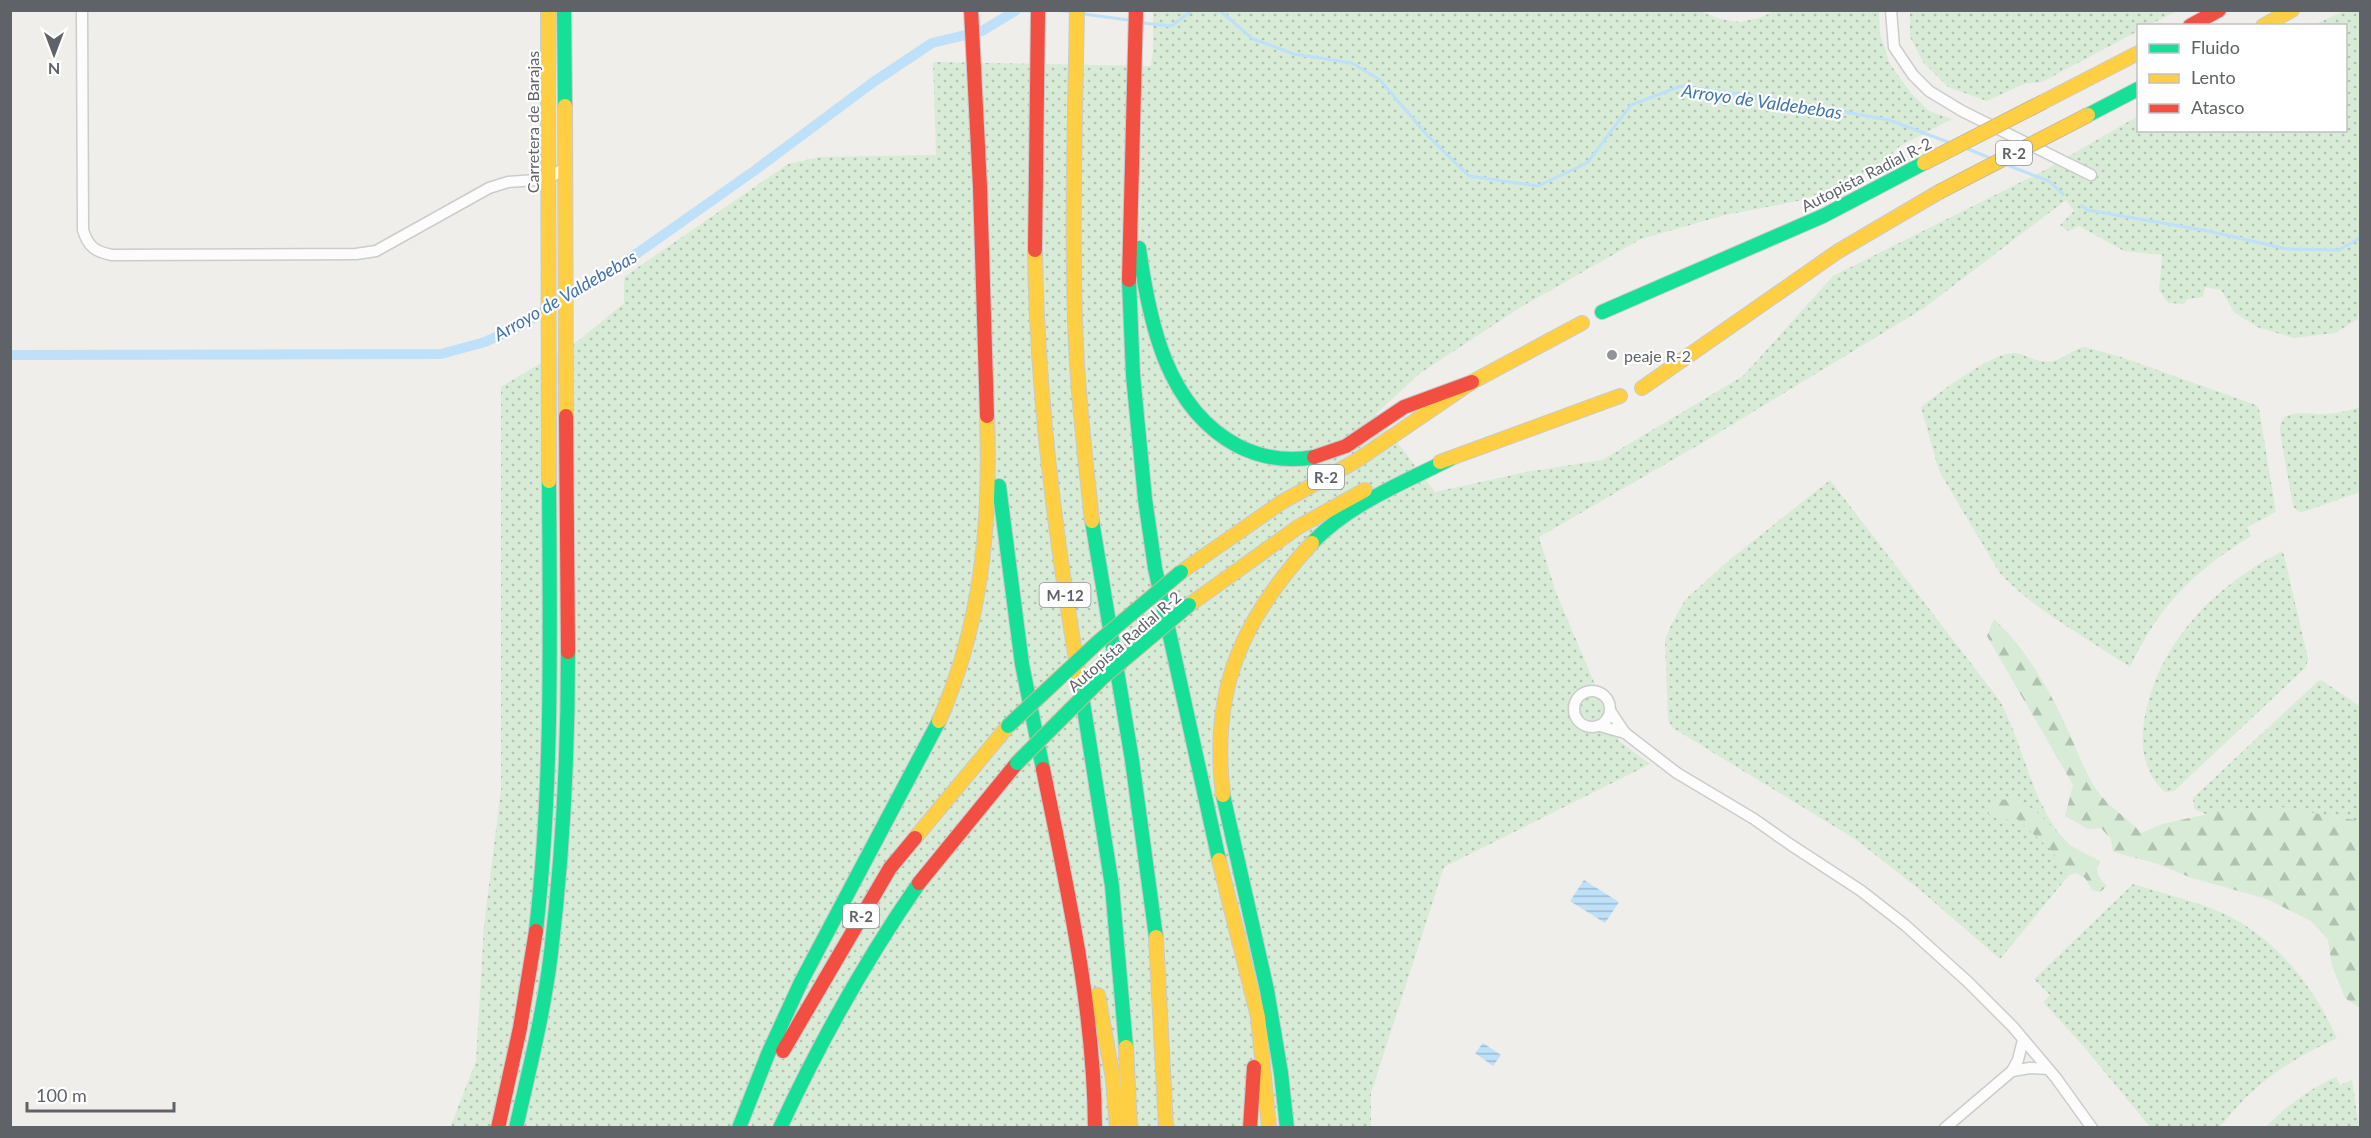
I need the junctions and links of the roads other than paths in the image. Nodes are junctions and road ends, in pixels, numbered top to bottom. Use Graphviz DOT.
graph roads {
  1 [pos="82,10"];
  2 [pos="548,10"];
  3 [pos="564,10"];
  4 [pos="971,10"];
  5 [pos="1038,10"];
  6 [pos="1077,10"];
  7 [pos="1136,10"];
  8 [pos="1891,10"];
  9 [pos="2219,10"];
  10 [pos="2292,10"];
  11 [pos="2194,24"];
  12 [pos="2267,24"];
  13 [pos="2137,53"];
  14 [pos="2137,90"];
  15 [pos="1131,158"];
  16 [pos="565,166"];
  17 [pos="2091,175"];
  18 [pos="549,179"];
  19 [pos="984,280"];
  20 [pos="1602,312"];
  21 [pos="1582,323"];
  22 [pos="1472,382"];
  23 [pos="1642,388"];
  24 [pos="1620,396"];
  25 [pos="1450,459"];
  26 [pos="1611,712"];
  27 [pos="1600,726"];
  28 [pos="1625,733"];
  29 [pos="1045,777"];
  30 [pos="1236,931"];
  31 [pos="2023,1040"];
  32 [pos="2048,1069"];
  33 [pos="2012,1071"];
  34 [pos="797,1089"];
  35 [pos="498,1128"];
  36 [pos="516,1128"];
  37 [pos="739,1128"];
  38 [pos="745,1128"];
  39 [pos="780,1128"];
  40 [pos="785,1128"];
  41 [pos="1095,1128"];
  42 [pos="1117,1128"];
  43 [pos="1130,1128"];
  44 [pos="1166,1128"];
  45 [pos="1250,1128"];
  46 [pos="1269,1128"];
  47 [pos="1287,1128"];
  48 [pos="1945,1128"];
  49 [pos="2092,1128"];
  1 -- 18 [label="street"];
  2 -- 18 [label="main road, Carretera de Barajas"];
  3 -- 16 [label="main road, Carretera de Barajas"];
  4 -- 19 [label="main road"];
  5 -- 43 [label="main road, M-12"];
  6 -- 44 [label="main road, M-12"];
  7 -- 15 [label="main road"];
  8 -- 17 [label="street"];
  9 -- 11 [label="main road"];
  10 -- 12 [label="main road"];
  13 -- 20 [label="main road, Autopista Radial R-2 / R-2, bridge"];
  14 -- 23 [label="main road, R-2, bridge"];
  15 -- 22 [label="main road"];
  15 -- 30 [label="main road"];
  16 -- 18 [label="street"];
  16 -- 36 [label="main road, Carretera de Barajas"];
  18 -- 35 [label="main road, Carretera de Barajas"];
  19 -- 29 [label="main road"];
  19 -- 37 [label="main road"];
  21 -- 22 [label="main road, Autopista Radial R-2 / R-2"];
  22 -- 38 [label="main road, Autopista Radial R-2 / R-2, bridge"];
  24 -- 25 [label="main road, Autopista Radial R-2 / R-2"];
  25 -- 34 [label="main road, Autopista Radial R-2 / R-2, bridge"];
  25 -- 47 [label="main road"];
  26 -- 27 [label="street"];
  26 -- 27 [label="street"];
  26 -- 28 [label="street"];
  27 -- 28 [label="street"];
  28 -- 31 [label="street"];
  29 -- 41 [label="main road"];
  29 -- 42 [label="main road"];
  30 -- 45 [label="main road"];
  30 -- 46 [label="main road"];
  31 -- 32 [label="street"];
  31 -- 33 [label="street"];
  32 -- 33 [label="street"];
  32 -- 49 [label="street"];
  33 -- 48 [label="street"];
  34 -- 39 [label="main road, R-2"];
  34 -- 40 [label="main road"];
}
